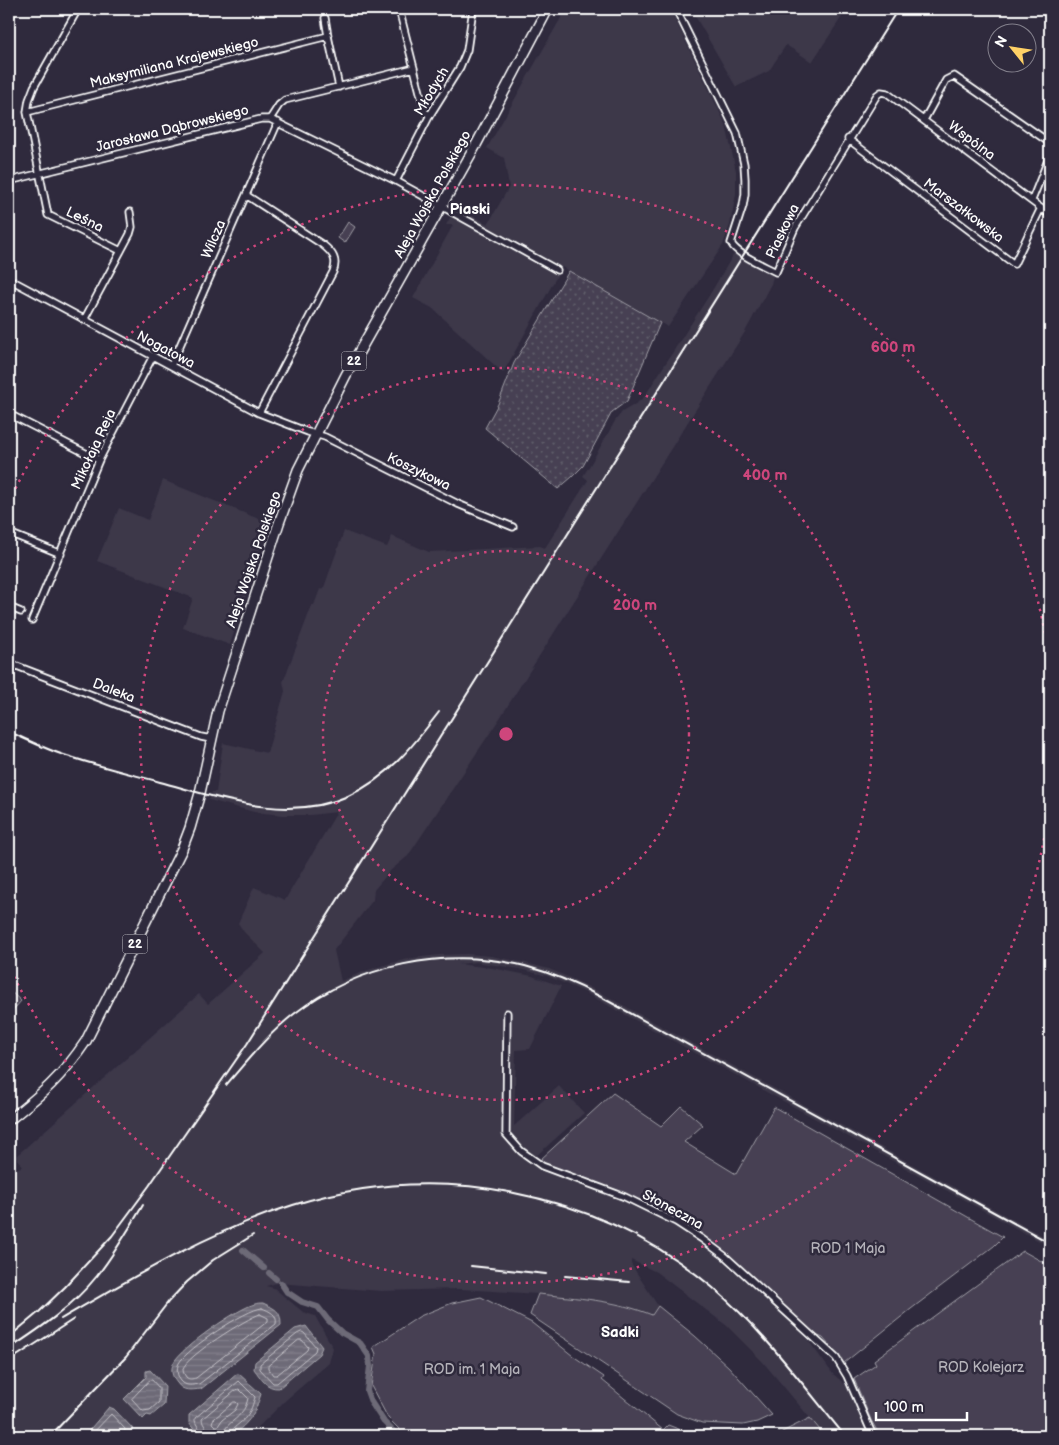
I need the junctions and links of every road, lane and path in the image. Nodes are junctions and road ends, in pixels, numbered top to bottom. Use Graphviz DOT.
graph roads {
  1 [pos="78,9"];
  2 [pos="399,9"];
  3 [pos="473,9"];
  4 [pos="548,9"];
  5 [pos="676,9"];
  6 [pos="325,18"];
  7 [pos="328,36"];
  8 [pos="414,68"];
  9 [pos="339,87"];
  10 [pos="877,95"];
  11 [pos="26,112"];
  12 [pos="430,115"];
  13 [pos="270,119"];
  14 [pos="924,120"];
  15 [pos="278,122"];
  16 [pos="848,139"];
  17 [pos="1050,143"];
  18 [pos="1050,155"];
  19 [pos="39,174"];
  20 [pos="9,181"];
  21 [pos="396,181"];
  22 [pos="246,195"];
  23 [pos="1032,200"];
  24 [pos="442,206"];
  25 [pos="1041,208"];
  26 [pos="130,212"];
  27 [pos="1050,215"];
  28 [pos="121,251"];
  29 [pos="556,270"];
  30 [pos="9,279"];
  31 [pos="84,320"];
  32 [pos="153,356"];
  33 [pos="171,366"];
  34 [pos="259,413"];
  35 [pos="9,414"];
  36 [pos="315,434"];
  37 [pos="99,460"];
  38 [pos="513,527"];
  39 [pos="9,533"];
  40 [pos="61,554"];
  41 [pos="9,607"];
  42 [pos="21,612"];
  43 [pos="32,620"];
  44 [pos="9,663"];
  45 [pos="211,739"];
  46 [pos="507,1013"];
  47 [pos="9,1120"];
  48 [pos="873,1436"];
  1 -- 11 [label="street"];
  2 -- 8 [label="street"];
  3 -- 12 [label="street, Młodych"];
  4 -- 24 [label="main road, Aleja Wojska Polskiego / 22"];
  5 -- 16 [label="street, Piaskowa"];
  6 -- 7 [label="street"];
  7 -- 9 [label="street"];
  7 -- 11 [label="street, Maksymiliana Krajewskiego"];
  8 -- 9 [label="street"];
  8 -- 12 [label="street"];
  9 -- 13 [label="street"];
  10 -- 14 [label="street, Wspólna"];
  10 -- 16 [label="street, Piaskowa"];
  11 -- 19 [label="street"];
  12 -- 21 [label="street, Młodych"];
  13 -- 15 [label="street, Jarosława Dąbrowskiego"];
  13 -- 19 [label="street, Jarosława Dąbrowskiego"];
  14 -- 17 [label="street"];
  14 -- 23 [label="street, Wspólna"];
  15 -- 21 [label="street, Jarosława Dąbrowskiego"];
  15 -- 22 [label="street, Wilcza"];
  16 -- 25 [label="street, Marszałkowska"];
  18 -- 23 [label="street"];
  19 -- 20 [label="street, Jarosława Dąbrowskiego"];
  19 -- 28 [label="street, Leśna"];
  21 -- 24 [label="street, Jarosława Dąbrowskiego"];
  22 -- 33 [label="street, Wilcza"];
  22 -- 34 [label="street"];
  23 -- 25 [label="street, Wspólna"];
  24 -- 29 [label="street, Jarosława Dąbrowskiego"];
  24 -- 36 [label="main road, Aleja Wojska Polskiego / 22"];
  25 -- 27 [label="street, Wspólna"];
  26 -- 28 [label="street"];
  28 -- 31 [label="street"];
  30 -- 31 [label="street, Nogatowa"];
  31 -- 32 [label="street, Nogatowa"];
  32 -- 33 [label="street, Nogatowa"];
  32 -- 37 [label="street, Mikołaja Reja"];
  33 -- 34 [label="street, Nogatowa"];
  34 -- 36 [label="street, Nogatowa"];
  35 -- 37 [label="street"];
  36 -- 38 [label="street, Koszykowa"];
  36 -- 45 [label="main road, Aleja Wojska Polskiego / 22"];
  37 -- 40 [label="street, Mikołaja Reja"];
  39 -- 40 [label="street"];
  40 -- 43 [label="street, Mikołaja Reja"];
  41 -- 42 [label="street"];
  44 -- 45 [label="street, Daleka"];
  45 -- 47 [label="main road, Aleja Wojska Polskiego / 22"];
  46 -- 48 [label="street, Słoneczna"];
}
